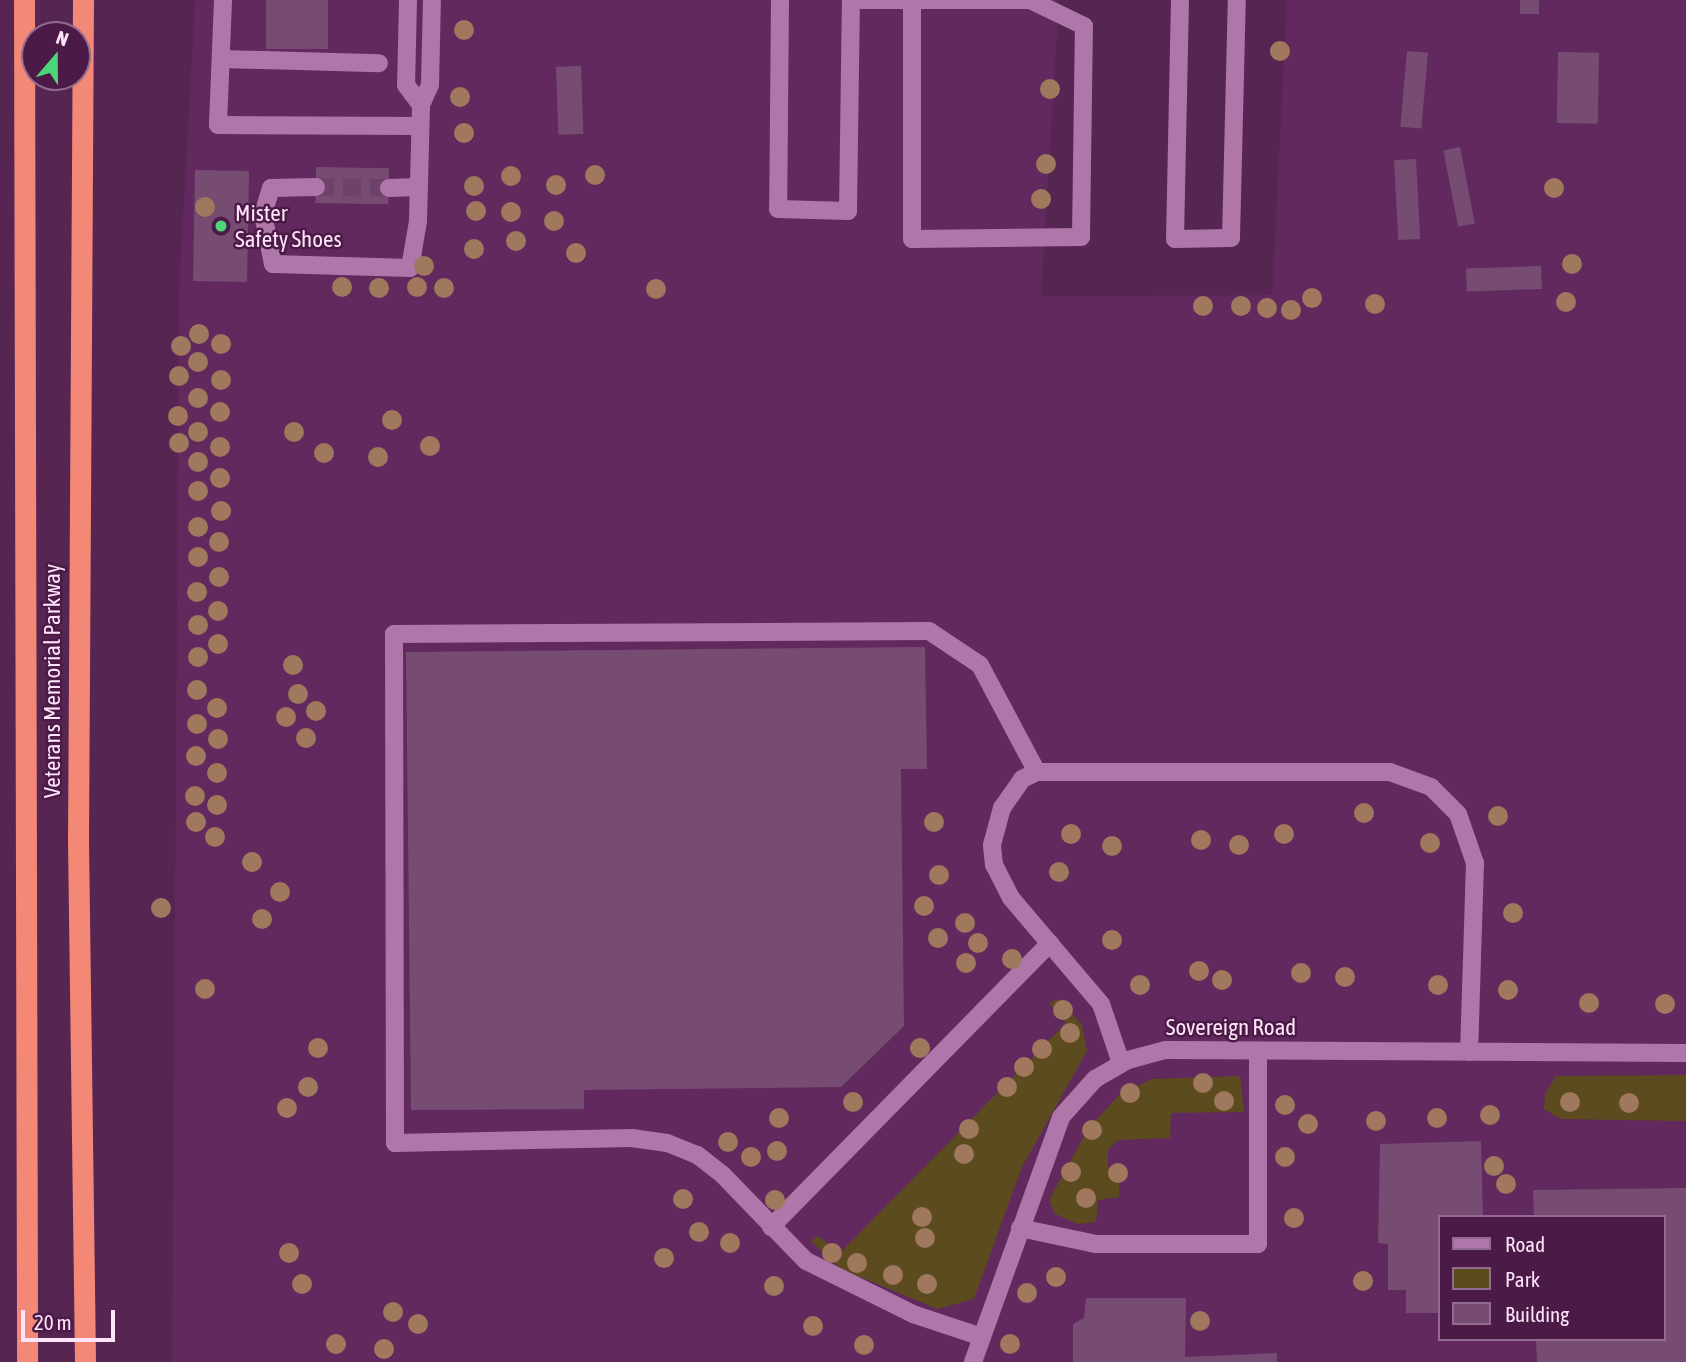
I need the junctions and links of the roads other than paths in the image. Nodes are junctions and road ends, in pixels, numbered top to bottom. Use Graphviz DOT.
graph roads {
  1 [pos="23,0"];
  2 [pos="83,0"];
  3 [pos="223,0"];
  4 [pos="408,0"];
  5 [pos="432,0"];
  6 [pos="780,0"];
  7 [pos="851,0"];
  8 [pos="912,0"];
  9 [pos="1030,0"];
  10 [pos="1180,0"];
  11 [pos="1237,0"];
  12 [pos="221,60"];
  13 [pos="379,63"];
  14 [pos="421,105"];
  15 [pos="420,127"];
  16 [pos="316,187"];
  17 [pos="419,187"];
  18 [pos="389,188"];
  19 [pos="1037,772"];
  20 [pos="1050,943"];
  21 [pos="1258,1051"];
  22 [pos="1469,1052"];
  23 [pos="1686,1053"];
  24 [pos="1121,1063"];
  25 [pos="771,1227"];
  26 [pos="1020,1228"];
  27 [pos="982,1337"];
  28 [pos="27,1362"];
  29 [pos="85,1362"];
  30 [pos="973,1362"];
  1 -- 28 [label="highway, Veterans Memorial Parkway"];
  2 -- 29 [label="highway, Veterans Memorial Parkway"];
  3 -- 12 [label="street"];
  4 -- 14 [label="street"];
  5 -- 14 [label="street"];
  6 -- 7 [label="street"];
  7 -- 8 [label="street"];
  8 -- 9 [label="street"];
  8 -- 9 [label="street"];
  10 -- 11 [label="street"];
  12 -- 13 [label="street"];
  12 -- 15 [label="street"];
  14 -- 15 [label="street"];
  15 -- 17 [label="street"];
  16 -- 17 [label="street"];
  17 -- 18 [label="street"];
  19 -- 20 [label="street"];
  19 -- 22 [label="street"];
  19 -- 25 [label="street"];
  20 -- 24 [label="street"];
  20 -- 25 [label="street"];
  21 -- 22 [label="street, Sovereign Road"];
  21 -- 24 [label="street, Sovereign Road"];
  21 -- 26 [label="street"];
  22 -- 23 [label="street, Sovereign Road"];
  24 -- 26 [label="street, Sovereign Road"];
  25 -- 27 [label="street"];
  26 -- 27 [label="street, Sovereign Road"];
  27 -- 30 [label="street, Sovereign Road"];
}
